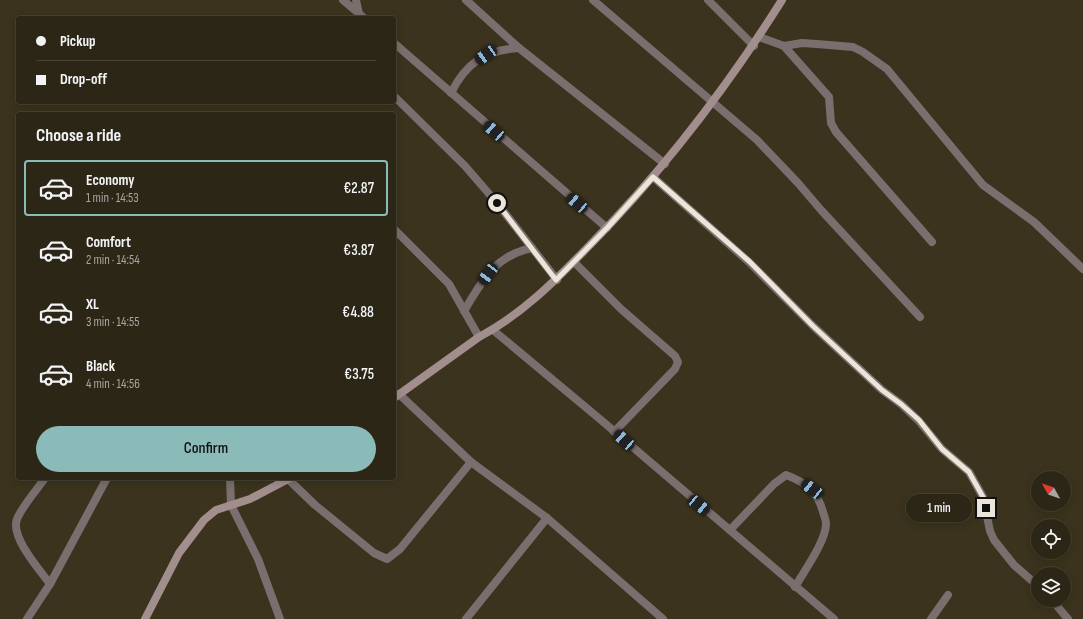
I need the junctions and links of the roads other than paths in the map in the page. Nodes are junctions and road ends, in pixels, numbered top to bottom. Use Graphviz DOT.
graph roads {
  1 [pos="343,0"];
  2 [pos="356,0"];
  3 [pos="466,0"];
  4 [pos="593,0"];
  5 [pos="708,0"];
  6 [pos="782,0"];
  7 [pos="361,16"];
  8 [pos="759,37"];
  9 [pos="397,45"];
  10 [pos="754,46"];
  11 [pos="784,46"];
  12 [pos="519,48"];
  13 [pos="451,93"];
  14 [pos="396,98"];
  15 [pos="712,103"];
  16 [pos="665,164"];
  17 [pos="653,177"];
  18 [pos="607,228"];
  19 [pos="396,231"];
  20 [pos="932,242"];
  21 [pos="532,248"];
  22 [pos="574,262"];
  23 [pos="1083,269"];
  24 [pos="556,280"];
  25 [pos="464,311"];
  26 [pos="920,317"];
  27 [pos="492,330"];
  28 [pos="479,337"];
  29 [pos="397,396"];
  30 [pos="614,432"];
  31 [pos="471,462"];
  32 [pos="44,480"];
  33 [pos="106,480"];
  34 [pos="230,480"];
  35 [pos="287,480"];
  36 [pos="290,480"];
  37 [pos="231,505"];
  38 [pos="547,518"];
  39 [pos="730,530"];
  40 [pos="1031,580"];
  41 [pos="50,584"];
  42 [pos="795,587"];
  43 [pos="948,595"];
  44 [pos="1058,607"];
  45 [pos="27,619"];
  46 [pos="145,619"];
  47 [pos="280,619"];
  48 [pos="466,619"];
  49 [pos="663,619"];
  50 [pos="834,619"];
  51 [pos="931,619"];
  52 [pos="1068,619"];
  1 -- 7 [label="street"];
  2 -- 7 [label="street"];
  3 -- 12 [label="street"];
  4 -- 15 [label="street"];
  5 -- 10 [label="street"];
  6 -- 8 [label="street"];
  8 -- 10 [label="street"];
  8 -- 11 [label="street"];
  9 -- 13 [label="street"];
  10 -- 15 [label="street"];
  11 -- 20 [label="street"];
  11 -- 23 [label="street"];
  12 -- 13 [label="street"];
  12 -- 16 [label="street"];
  13 -- 18 [label="street"];
  14 -- 21 [label="street"];
  15 -- 16 [label="street"];
  15 -- 26 [label="street"];
  16 -- 17 [label="street"];
  17 -- 18 [label="street"];
  17 -- 40 [label="street"];
  18 -- 22 [label="street"];
  19 -- 25 [label="street"];
  21 -- 24 [label="street"];
  21 -- 25 [label="street"];
  22 -- 24 [label="street"];
  22 -- 30 [label="street"];
  24 -- 27 [label="street"];
  25 -- 28 [label="street"];
  27 -- 28 [label="street"];
  27 -- 30 [label="street"];
  28 -- 29 [label="street"];
  29 -- 31 [label="street"];
  30 -- 39 [label="street"];
  31 -- 36 [label="street"];
  31 -- 38 [label="street"];
  32 -- 41 [label="street"];
  33 -- 41 [label="street"];
  34 -- 37 [label="street"];
  35 -- 37 [label="street"];
  37 -- 46 [label="street"];
  37 -- 47 [label="street"];
  38 -- 48 [label="street"];
  38 -- 49 [label="street"];
  39 -- 42 [label="street"];
  39 -- 42 [label="street"];
  41 -- 45 [label="street"];
  42 -- 50 [label="street"];
  43 -- 51 [label="street"];
  44 -- 52 [label="street"];
}
